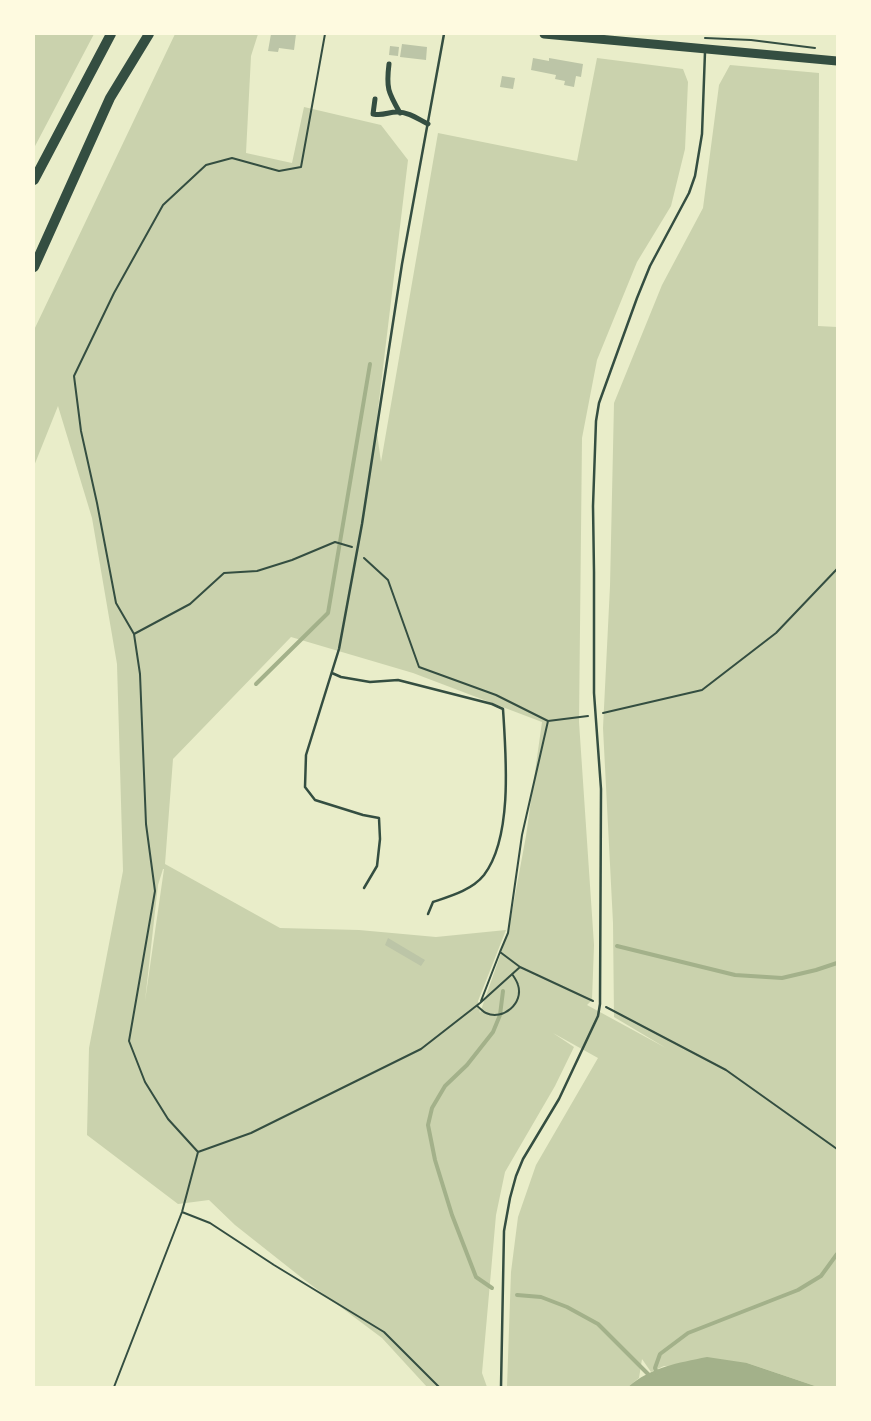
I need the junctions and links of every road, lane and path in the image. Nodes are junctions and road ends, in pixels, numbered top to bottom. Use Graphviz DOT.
graph roads {
  1 [pos="111,34"];
  2 [pos="149,34"];
  3 [pos="325,34"];
  4 [pos="444,34"];
  5 [pos="544,34"];
  6 [pos="705,49"];
  7 [pos="837,61"];
  8 [pos="389,64"];
  9 [pos="375,99"];
  10 [pos="400,113"];
  11 [pos="428,124"];
  12 [pos="34,180"];
  13 [pos="34,267"];
  14 [pos="357,549"];
  15 [pos="837,568"];
  16 [pos="134,634"];
  17 [pos="332,673"];
  18 [pos="595,714"];
  19 [pos="548,721"];
  20 [pos="364,888"];
  21 [pos="428,914"];
  22 [pos="500,952"];
  23 [pos="520,967"];
  24 [pos="512,974"];
  25 [pos="480,1003"];
  26 [pos="600,1004"];
  27 [pos="477,1006"];
  28 [pos="837,1149"];
  29 [pos="198,1152"];
  30 [pos="182,1212"];
  31 [pos="114,1387"];
  32 [pos="439,1387"];
  33 [pos="501,1387"];
  1 -- 12 [label="highway"];
  2 -- 13 [label="highway"];
  3 -- 16 [label="path"];
  4 -- 11 [label="lane"];
  5 -- 6 [label="main road"];
  6 -- 7 [label="main road"];
  6 -- 18 [label="lane"];
  8 -- 10 [label="street"];
  9 -- 10 [label="street"];
  10 -- 11 [label="street"];
  11 -- 14 [label="lane"];
  14 -- 16 [label="path"];
  14 -- 17 [label="lane"];
  14 -- 19 [label="path"];
  15 -- 18 [label="path"];
  16 -- 29 [label="path"];
  17 -- 20 [label="lane"];
  17 -- 21 [label="lane"];
  18 -- 19 [label="path"];
  18 -- 26 [label="lane"];
  19 -- 22 [label="path"];
  22 -- 23 [label="path"];
  22 -- 25 [label="path"];
  23 -- 24 [label="path"];
  23 -- 26 [label="path"];
  24 -- 25 [label="path"];
  24 -- 27 [label="path"];
  25 -- 27 [label="path"];
  26 -- 28 [label="path"];
  26 -- 33 [label="lane"];
  27 -- 29 [label="path"];
  29 -- 30 [label="path"];
  30 -- 31 [label="path"];
  30 -- 32 [label="path"];
}
